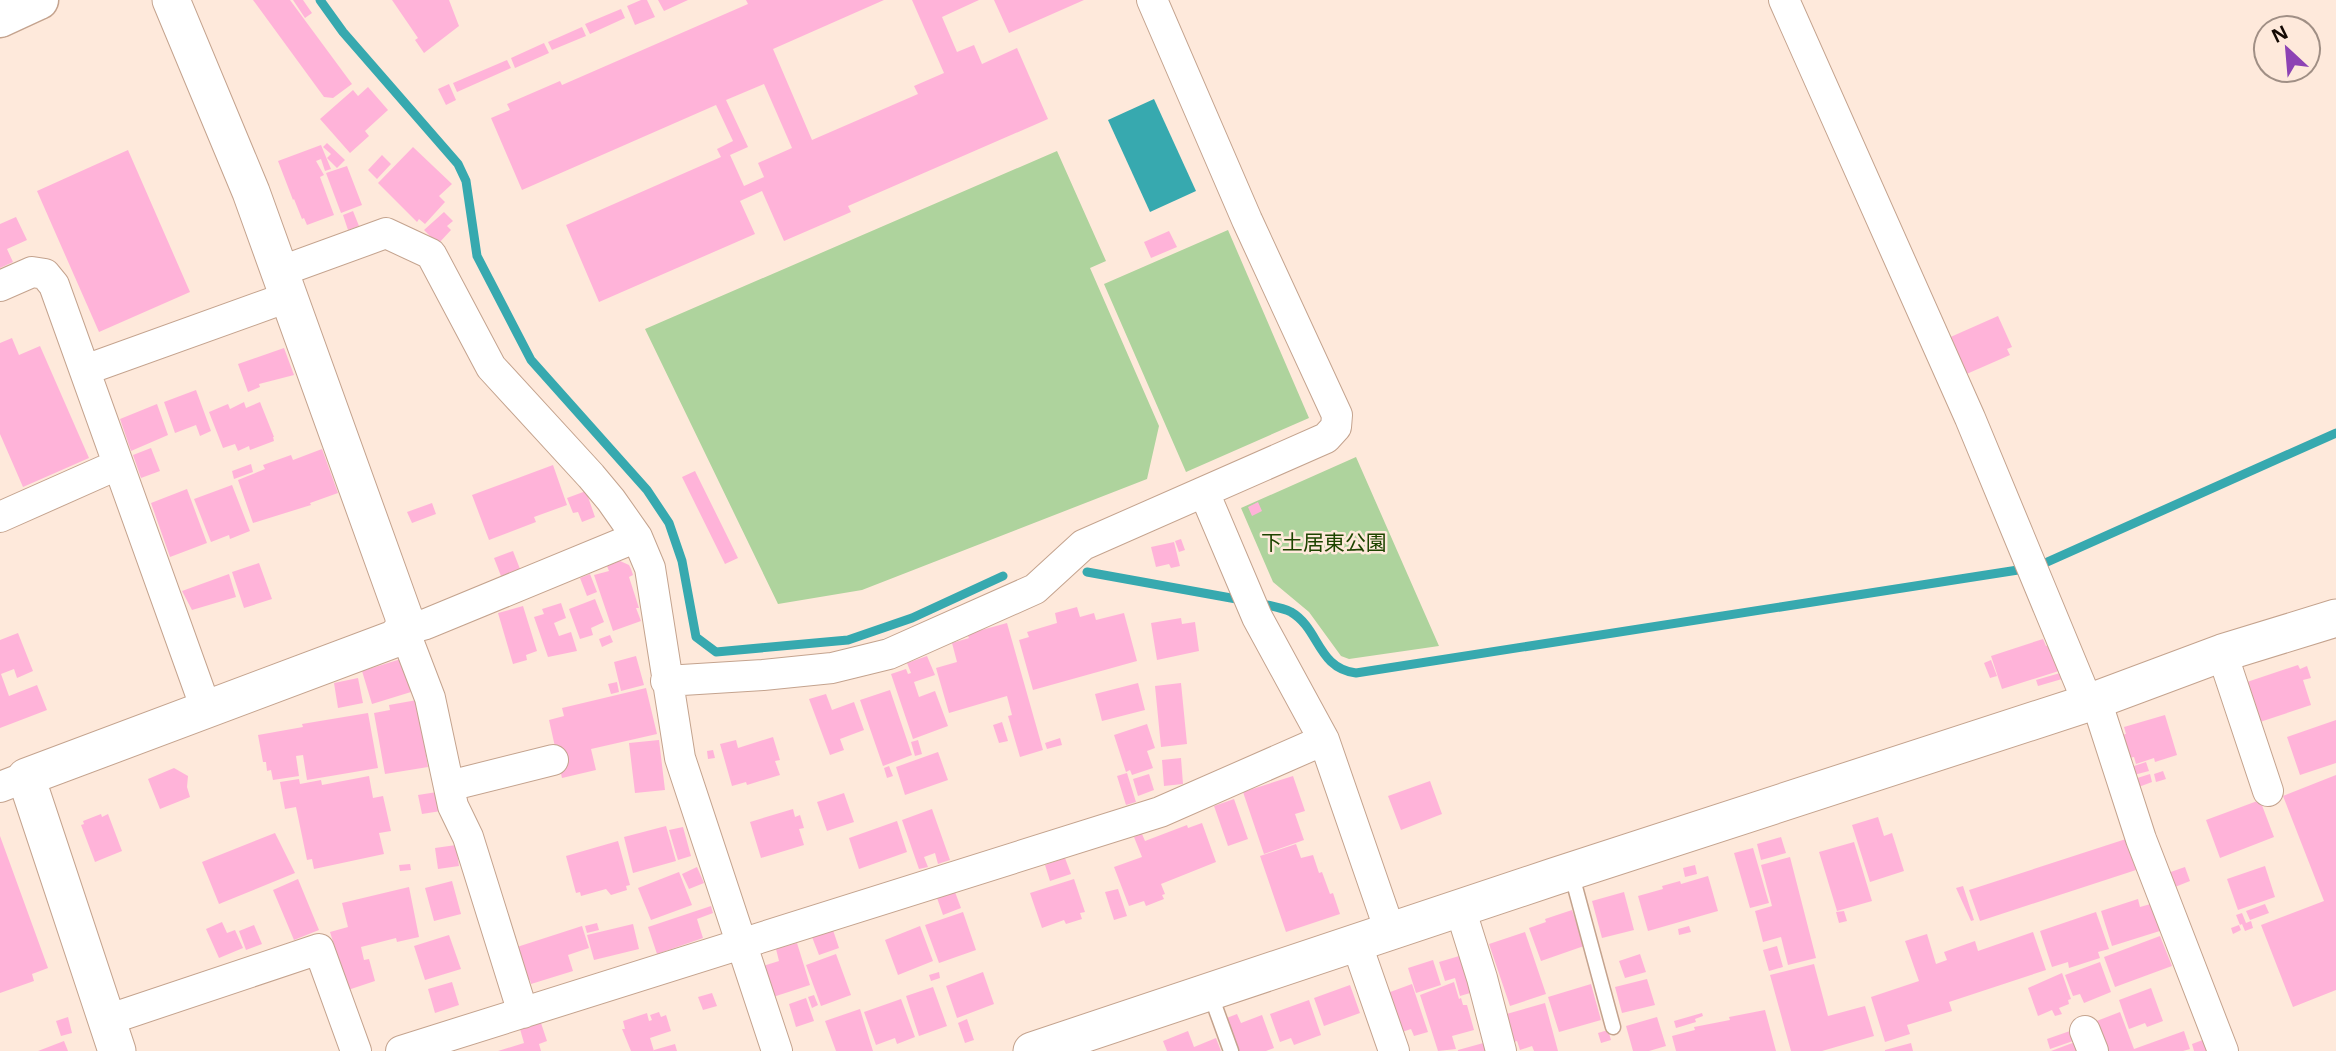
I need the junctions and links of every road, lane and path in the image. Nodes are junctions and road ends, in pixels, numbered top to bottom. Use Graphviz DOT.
graph roads {
  1 [pos="39,0"];
  2 [pos="170,0"];
  3 [pos="1152,0"];
  4 [pos="1784,0"];
  5 [pos="0,18"];
  6 [pos="284,285"];
  7 [pos="0,286"];
  8 [pos="85,370"];
  9 [pos="117,465"];
  10 [pos="1204,492"];
  11 [pos="0,517"];
  12 [pos="637,537"];
  13 [pos="2336,618"];
  14 [pos="404,630"];
  15 [pos="2222,653"];
  16 [pos="666,681"];
  17 [pos="2092,702"];
  18 [pos="206,709"];
  19 [pos="1324,740"];
  20 [pos="553,760"];
  21 [pos="13,782"];
  22 [pos="449,786"];
  23 [pos="2268,791"];
  24 [pos="1570,871"];
  25 [pos="1460,908"];
  26 [pos="1390,931"];
  27 [pos="1356,942"];
  28 [pos="741,944"];
  29 [pos="1209,992"];
  30 [pos="523,1013"];
  31 [pos="1613,1027"];
  32 [pos="112,1036"];
  33 [pos="1053,1048"];
  34 [pos="356,1051"];
  35 [pos="401,1051"];
  36 [pos="777,1051"];
  37 [pos="1231,1051"];
  38 [pos="1394,1051"];
  39 [pos="1501,1051"];
  40 [pos="2222,1051"];
  1 -- 5 [label="main road"];
  2 -- 6 [label="street"];
  3 -- 10 [label="street"];
  4 -- 17 [label="street"];
  6 -- 8 [label="street"];
  6 -- 12 [label="street"];
  6 -- 14 [label="street"];
  7 -- 8 [label="street"];
  8 -- 9 [label="street"];
  9 -- 11 [label="street"];
  9 -- 18 [label="street"];
  10 -- 16 [label="street"];
  10 -- 19 [label="street"];
  12 -- 14 [label="street"];
  12 -- 16 [label="street"];
  13 -- 15 [label="street"];
  14 -- 18 [label="street"];
  14 -- 22 [label="street"];
  15 -- 17 [label="street"];
  15 -- 23 [label="street"];
  16 -- 28 [label="street"];
  17 -- 24 [label="street"];
  17 -- 40 [label="street"];
  18 -- 21 [label="street"];
  19 -- 26 [label="street"];
  19 -- 28 [label="street"];
  20 -- 22 [label="street"];
  21 -- 32 [label="street"];
  22 -- 30 [label="street"];
  24 -- 25 [label="street"];
  24 -- 31 [label="lane"];
  25 -- 26 [label="street"];
  25 -- 39 [label="street"];
  26 -- 27 [label="street"];
  27 -- 29 [label="street"];
  27 -- 38 [label="street"];
  28 -- 30 [label="street"];
  28 -- 36 [label="street"];
  29 -- 33 [label="street"];
  29 -- 37 [label="lane"];
  30 -- 35 [label="street"];
  32 -- 34 [label="street"];
}
